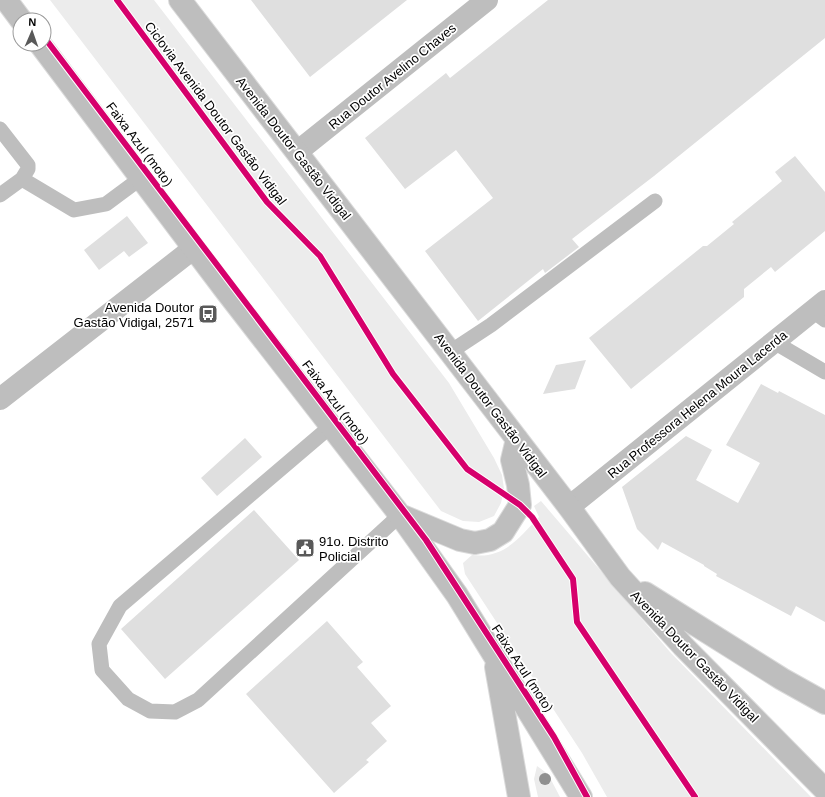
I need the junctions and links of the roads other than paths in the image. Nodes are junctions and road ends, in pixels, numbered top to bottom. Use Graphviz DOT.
graph roads {
  1 [pos="6,0"];
  2 [pos="16,0"];
  3 [pos="180,0"];
  4 [pos="487,0"];
  5 [pos="15,12"];
  6 [pos="25,12"];
  7 [pos="52,48"];
  8 [pos="46,52"];
  9 [pos="0,129"];
  10 [pos="297,152"];
  11 [pos="141,178"];
  12 [pos="22,179"];
  13 [pos="0,195"];
  14 [pos="655,201"];
  15 [pos="194,248"];
  16 [pos="821,311"];
  17 [pos="774,342"];
  18 [pos="450,352"];
  19 [pos="825,372"];
  20 [pos="0,399"];
  21 [pos="331,426"];
  22 [pos="517,439"];
  23 [pos="569,507"];
  24 [pos="405,518"];
  25 [pos="620,577"];
  26 [pos="494,654"];
  27 [pos="825,703"];
  28 [pos="825,790"];
  29 [pos="519,797"];
  30 [pos="581,797"];
  31 [pos="587,797"];
  1 -- 5 [label="main road"];
  2 -- 6 [label="main road"];
  3 -- 10 [label="main road, Avenida Doutor Gastão Vidigal"];
  4 -- 10 [label="main road, Rua Doutor Avelino Chaves"];
  7 -- 24 [label="main road, Faixa Azul (moto)"];
  8 -- 11 [label="main road"];
  9 -- 12 [label="lane"];
  10 -- 18 [label="main road, Avenida Doutor Gastão Vidigal"];
  11 -- 12 [label="lane"];
  11 -- 15 [label="main road"];
  12 -- 13 [label="lane"];
  14 -- 18 [label="lane"];
  15 -- 20 [label="main road"];
  15 -- 21 [label="main road"];
  16 -- 17 [label="main road, Rua Professora Helena Moura Lacerda"];
  17 -- 19 [label="lane"];
  17 -- 23 [label="main road, Rua Professora Helena Moura Lacerda"];
  18 -- 22 [label="main road, Avenida Doutor Gastão Vidigal"];
  21 -- 24 [label="main road"];
  21 -- 24 [label="lane"];
  22 -- 23 [label="main road, Avenida Doutor Gastão Vidigal"];
  22 -- 24 [label="main road"];
  23 -- 25 [label="main road, Avenida Doutor Gastão Vidigal"];
  24 -- 26 [label="main road"];
  24 -- 31 [label="main road, Faixa Azul (moto)"];
  25 -- 27 [label="main road"];
  25 -- 28 [label="main road, Avenida Doutor Gastão Vidigal"];
  26 -- 29 [label="main road"];
  26 -- 30 [label="main road"];
}
